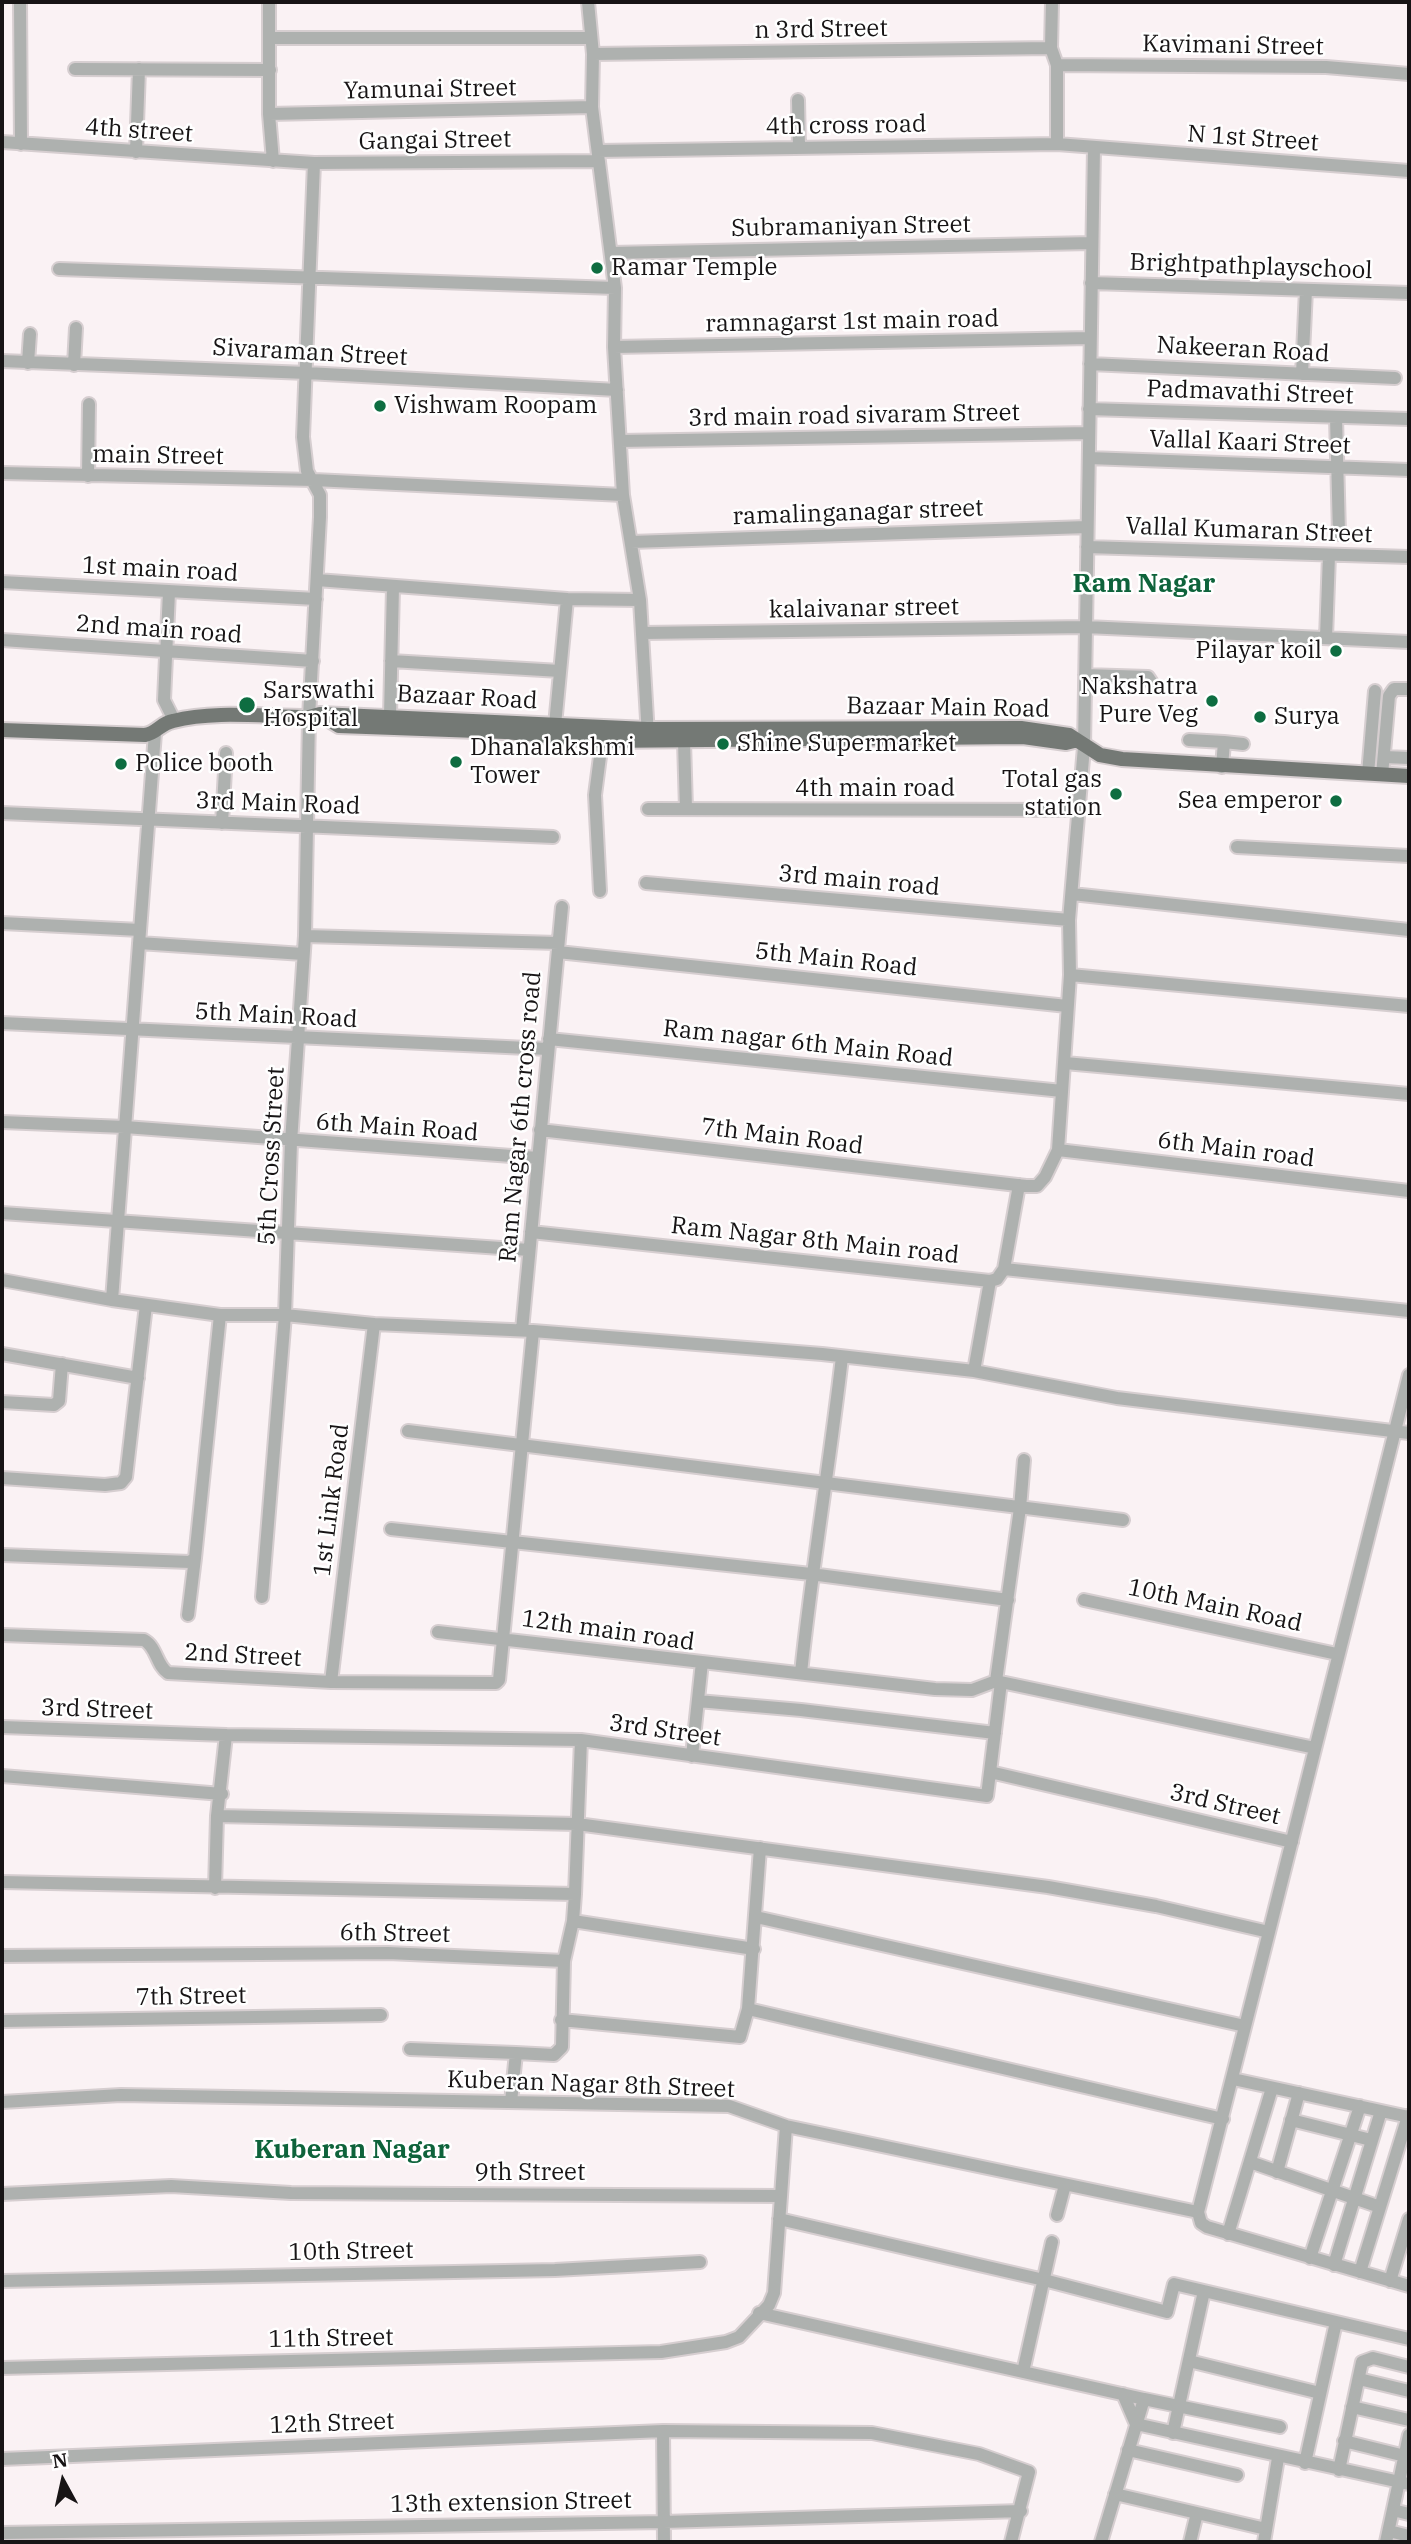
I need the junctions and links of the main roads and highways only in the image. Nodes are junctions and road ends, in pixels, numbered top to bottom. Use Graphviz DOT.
graph roads {
  1 [pos="314,716"];
  2 [pos="2,721"];
  3 [pos="164,726"];
  4 [pos="2,730"];
  5 [pos="648,735"];
  6 [pos="1079,744"];
  7 [pos="1409,776"];
  1 -- 3 [label="main road, Bazaar Road"];
  1 -- 5 [label="main road, Bazaar Road"];
  1 -- 5 [label="main road"];
  2 -- 3 [label="main road, Bazaar Road"];
  3 -- 4 [label="main road, Bazaar Road"];
  5 -- 6 [label="main road"];
  5 -- 6 [label="main road, Bazaar Main Road"];
  6 -- 7 [label="main road, Bazaar Main Road"];
}
